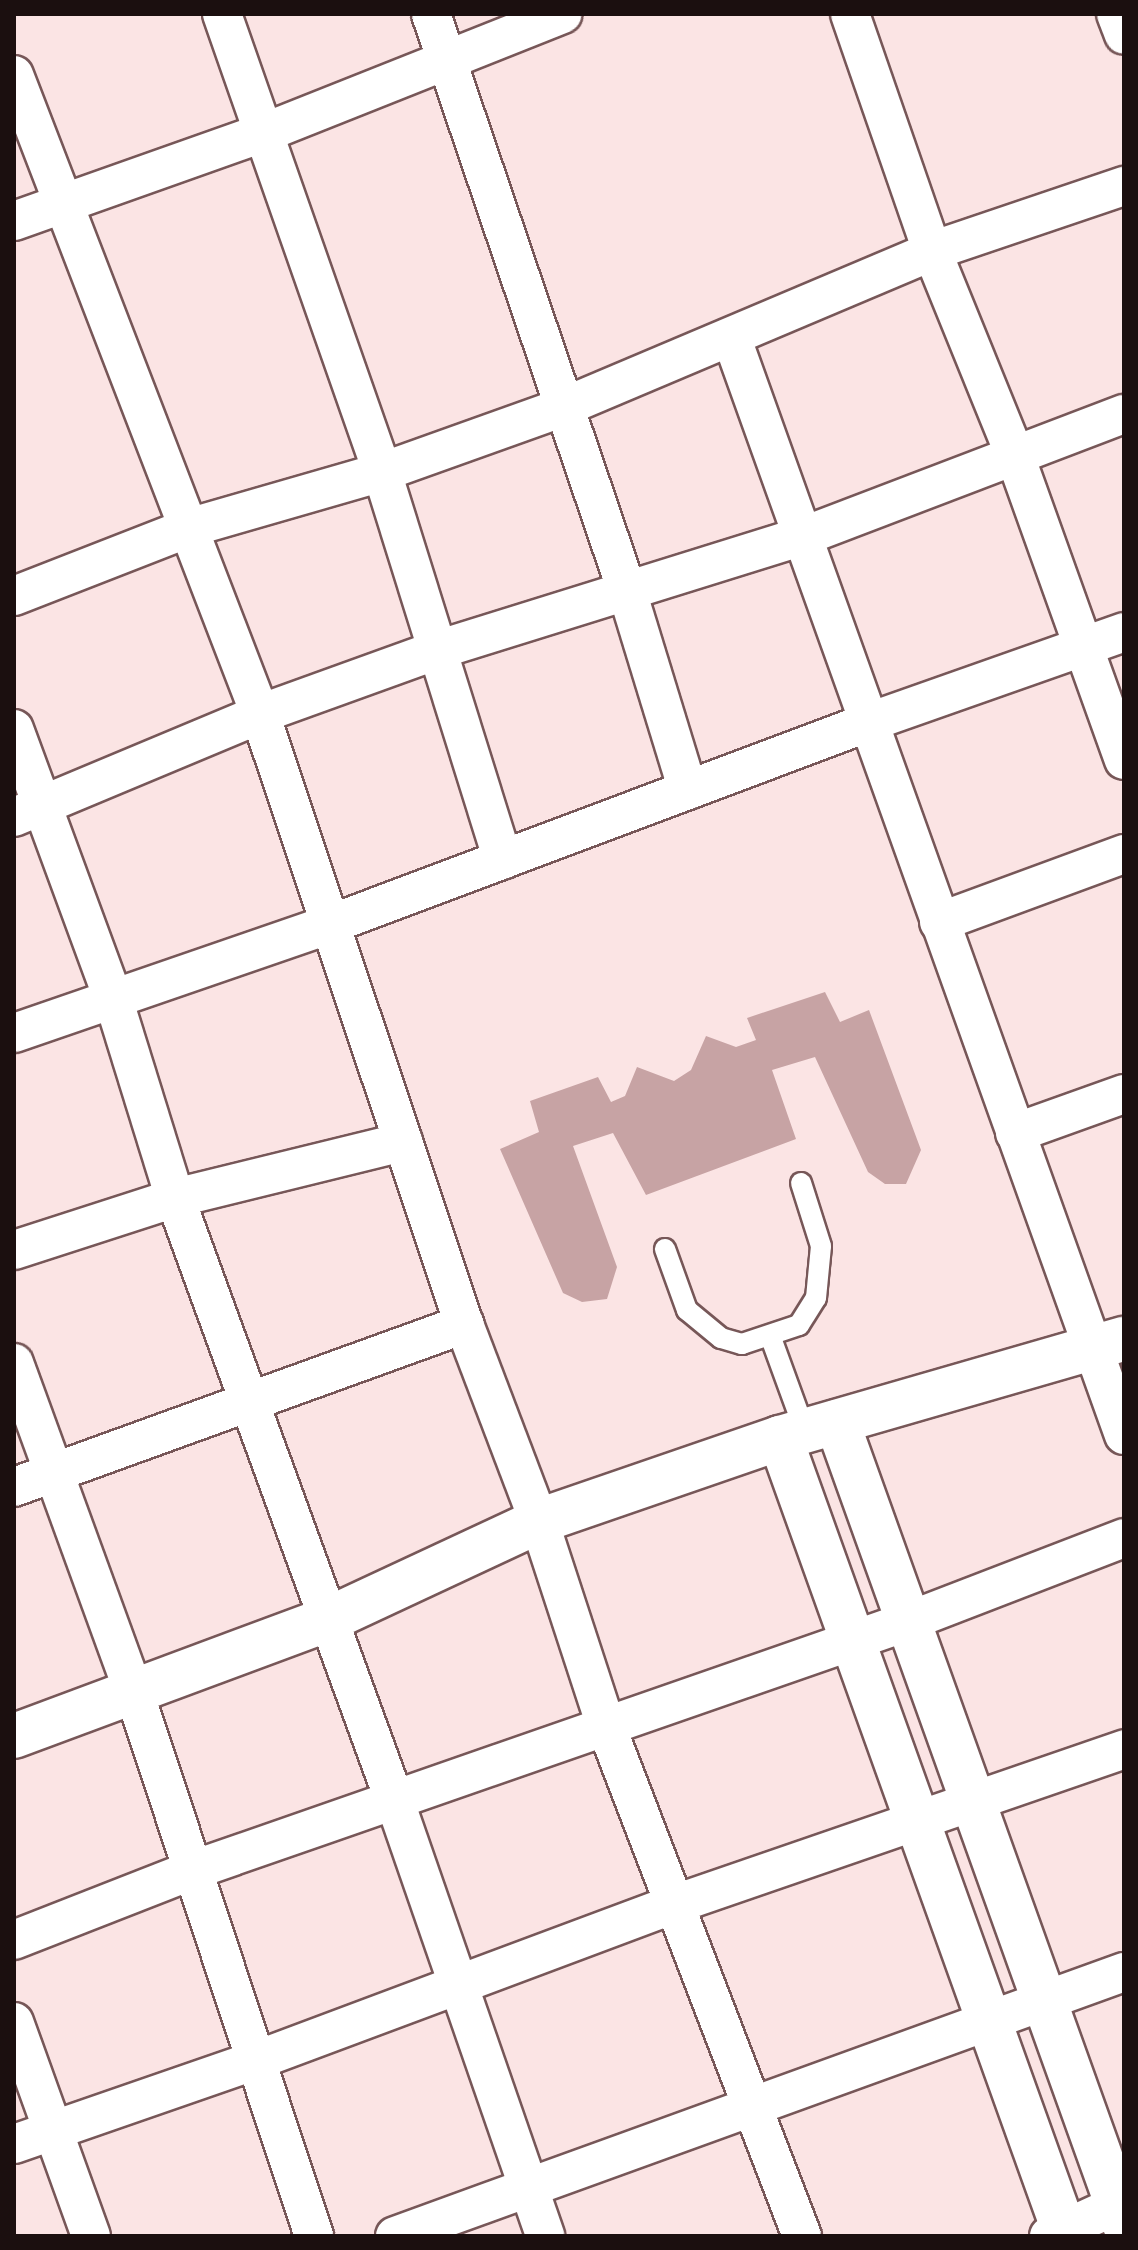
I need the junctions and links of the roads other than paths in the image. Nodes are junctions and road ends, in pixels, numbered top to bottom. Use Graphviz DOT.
graph roads {
  1 [pos="222,14"];
  2 [pos="431,14"];
  3 [pos="562,14"];
  4 [pos="850,14"];
  5 [pos="1116,14"];
  6 [pos="1124,35"];
  7 [pos="445,59"];
  8 [pos="14,75"];
  9 [pos="266,132"];
  10 [pos="1124,186"];
  11 [pos="67,202"];
  12 [pos="14,221"];
  13 [pos="932,251"];
  14 [pos="732,339"];
  15 [pos="561,408"];
  16 [pos="1124,414"];
  17 [pos="1014,453"];
  18 [pos="382,472"];
  19 [pos="188,528"];
  20 [pos="804,536"];
  21 [pos="627,591"];
  22 [pos="14,596"];
  23 [pos="1124,632"];
  24 [pos="1085,647"];
  25 [pos="437,650"];
  26 [pos="260,714"];
  27 [pos="869,722"];
  28 [pos="14,729"];
  29 [pos="1124,760"];
  30 [pos="688,790"];
  31 [pos="27,813"];
  32 [pos="1124,854"];
  33 [pos="503,860"];
  34 [pos="939,922"];
  35 [pos="331,924"];
  36 [pos="113,998"];
  37 [pos="14,1033"];
  38 [pos="1124,1094"];
  39 [pos="1015,1133"];
  40 [pos="403,1142"];
  41 [pos="801,1183"];
  42 [pos="175,1198"];
  43 [pos="665,1249"];
  44 [pos="14,1250"];
  45 [pos="464,1324"];
  46 [pos="771,1338"];
  47 [pos="1110,1344"];
  48 [pos="14,1363"];
  49 [pos="247,1400"];
  50 [pos="805,1425"];
  51 [pos="1124,1435"];
  52 [pos="56,1471"];
  53 [pos="14,1487"];
  54 [pos="539,1521"];
  55 [pos="1124,1538"];
  56 [pos="329,1619"];
  57 [pos="909,1621"];
  58 [pos="851,1638"];
  59 [pos="134,1692"];
  60 [pos="606,1726"];
  61 [pos="14,1736"];
  62 [pos="1124,1749"];
  63 [pos="394,1799"];
  64 [pos="974,1804"];
  65 [pos="917,1820"];
  66 [pos="193,1870"];
  67 [pos="678,1903"];
  68 [pos="14,1940"];
  69 [pos="1124,1972"];
  70 [pos="457,1984"];
  71 [pos="1045,2002"];
  72 [pos="989,2021"];
  73 [pos="14,2022"];
  74 [pos="257,2060"];
  75 [pos="756,2108"];
  76 [pos="52,2130"];
  77 [pos="14,2144"];
  78 [pos="527,2186"];
  79 [pos="1122,2210"];
  80 [pos="1060,2234"];
  81 [pos="91,2236"];
  82 [pos="314,2236"];
  83 [pos="395,2236"];
  84 [pos="545,2236"];
  85 [pos="802,2236"];
  1 -- 9 [label="street"];
  2 -- 7 [label="street"];
  3 -- 7 [label="street"];
  4 -- 13 [label="street"];
  5 -- 6 [label="street"];
  7 -- 9 [label="street"];
  7 -- 15 [label="street"];
  8 -- 11 [label="street"];
  9 -- 11 [label="street"];
  9 -- 18 [label="street"];
  10 -- 13 [label="street"];
  11 -- 12 [label="street"];
  11 -- 19 [label="street"];
  13 -- 14 [label="street"];
  13 -- 17 [label="street"];
  14 -- 15 [label="street"];
  14 -- 20 [label="street"];
  15 -- 18 [label="street"];
  15 -- 21 [label="street"];
  16 -- 17 [label="street"];
  17 -- 20 [label="street"];
  17 -- 24 [label="street"];
  18 -- 19 [label="street"];
  18 -- 25 [label="street"];
  19 -- 22 [label="street"];
  19 -- 26 [label="street"];
  20 -- 21 [label="street"];
  20 -- 27 [label="street"];
  21 -- 25 [label="street"];
  21 -- 30 [label="street"];
  23 -- 24 [label="street"];
  24 -- 27 [label="street"];
  24 -- 29 [label="street"];
  25 -- 26 [label="street"];
  25 -- 33 [label="street"];
  26 -- 31 [label="street"];
  26 -- 35 [label="street"];
  27 -- 30 [label="street"];
  27 -- 34 [label="street"];
  28 -- 31 [label="street"];
  30 -- 33 [label="street"];
  31 -- 36 [label="street"];
  32 -- 34 [label="street"];
  33 -- 35 [label="street"];
  34 -- 39 [label="street"];
  35 -- 36 [label="street"];
  35 -- 40 [label="street"];
  36 -- 37 [label="street"];
  36 -- 42 [label="street"];
  38 -- 39 [label="street"];
  39 -- 47 [label="street"];
  40 -- 42 [label="street"];
  40 -- 45 [label="street"];
  41 -- 46 [label="lane"];
  42 -- 44 [label="street"];
  42 -- 49 [label="street"];
  43 -- 46 [label="lane"];
  45 -- 49 [label="street"];
  45 -- 54 [label="street"];
  46 -- 50 [label="lane"];
  47 -- 50 [label="street"];
  47 -- 51 [label="street"];
  48 -- 52 [label="street"];
  49 -- 52 [label="street"];
  49 -- 56 [label="street"];
  50 -- 54 [label="street"];
  50 -- 57 [label="street"];
  50 -- 58 [label="street"];
  52 -- 53 [label="street"];
  52 -- 59 [label="street"];
  54 -- 56 [label="street"];
  54 -- 60 [label="street"];
  55 -- 57 [label="street"];
  56 -- 59 [label="street"];
  56 -- 63 [label="street"];
  57 -- 58 [label="street"];
  57 -- 64 [label="street"];
  58 -- 60 [label="street"];
  58 -- 65 [label="street"];
  59 -- 61 [label="street"];
  59 -- 66 [label="street"];
  60 -- 63 [label="street"];
  60 -- 67 [label="street"];
  62 -- 64 [label="street"];
  63 -- 66 [label="street"];
  63 -- 70 [label="street"];
  64 -- 65 [label="street"];
  64 -- 71 [label="street"];
  65 -- 67 [label="street"];
  65 -- 72 [label="street"];
  66 -- 68 [label="street"];
  66 -- 74 [label="street"];
  67 -- 70 [label="street"];
  67 -- 75 [label="street"];
  69 -- 71 [label="street"];
  70 -- 74 [label="street"];
  70 -- 78 [label="street"];
  71 -- 72 [label="street"];
  71 -- 79 [label="street"];
  72 -- 75 [label="street"];
  72 -- 80 [label="street"];
  73 -- 76 [label="street"];
  74 -- 76 [label="street"];
  74 -- 82 [label="street"];
  75 -- 78 [label="street"];
  75 -- 85 [label="street"];
  76 -- 77 [label="street"];
  76 -- 81 [label="street"];
  78 -- 83 [label="street"];
  78 -- 84 [label="street"];
  79 -- 80 [label="street"];
}
